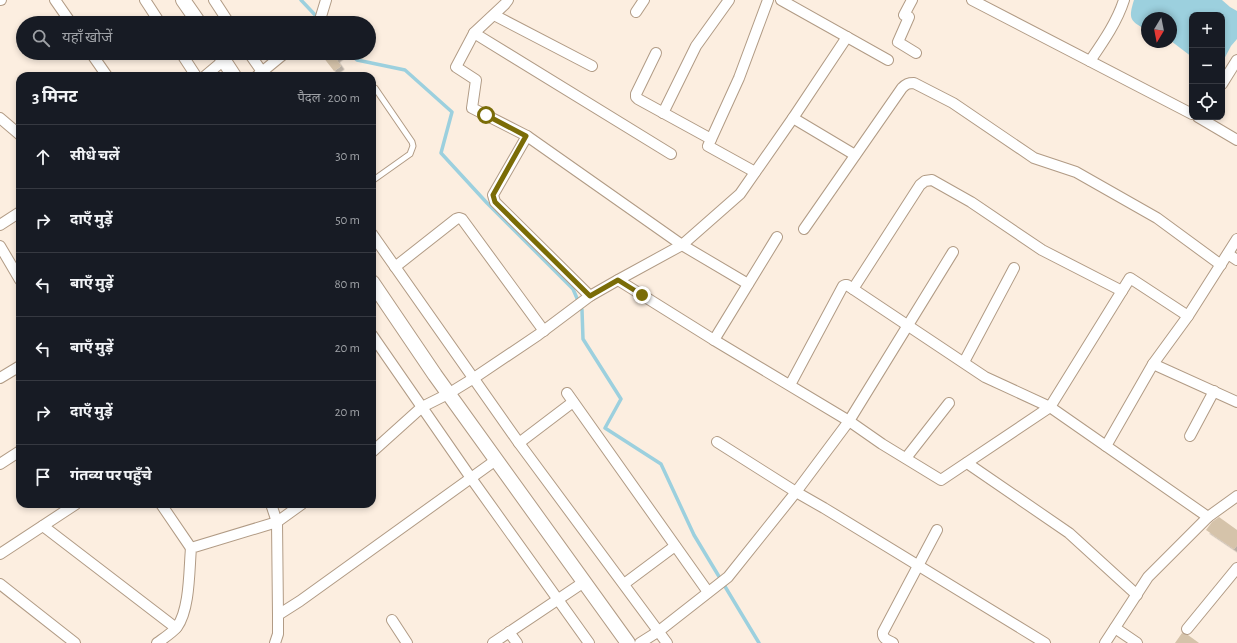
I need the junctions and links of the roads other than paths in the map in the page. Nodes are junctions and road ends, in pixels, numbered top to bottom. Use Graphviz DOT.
graph roads {
  1 [pos="55,0"];
  2 [pos="145,0"];
  3 [pos="183,0"];
  4 [pos="214,0"];
  5 [pos="644,0"];
  6 [pos="728,0"];
  7 [pos="768,0"];
  8 [pos="781,0"];
  9 [pos="912,0"];
  10 [pos="972,0"];
  11 [pos="1124,0"];
  12 [pos="504,1"];
  13 [pos="324,4"];
  14 [pos="636,12"];
  15 [pos="494,15"];
  16 [pos="66,16"];
  17 [pos="155,16"];
  18 [pos="193,16"];
  19 [pos="224,16"];
  20 [pos="321,16"];
  21 [pos="474,33"];
  22 [pos="847,37"];
  23 [pos="656,53"];
  24 [pos="916,53"];
  25 [pos="96,60"];
  26 [pos="185,60"];
  27 [pos="218,60"];
  28 [pos="223,60"];
  29 [pos="253,60"];
  30 [pos="278,60"];
  31 [pos="888,60"];
  32 [pos="1237,60"];
  33 [pos="1090,61"];
  34 [pos="592,66"];
  35 [pos="104,72"];
  36 [pos="193,72"];
  37 [pos="208,72"];
  38 [pos="231,72"];
  39 [pos="259,72"];
  40 [pos="264,72"];
  41 [pos="1225,79"];
  42 [pos="376,89"];
  43 [pos="1189,112"];
  44 [pos="663,113"];
  45 [pos="0,118"];
  46 [pos="793,118"];
  47 [pos="1204,120"];
  48 [pos="16,132"];
  49 [pos="526,136"];
  50 [pos="711,138"];
  51 [pos="1237,140"];
  52 [pos="671,154"];
  53 [pos="855,155"];
  54 [pos="755,172"];
  55 [pos="376,178"];
  56 [pos="16,215"];
  57 [pos="0,225"];
  58 [pos="804,230"];
  59 [pos="777,236"];
  60 [pos="1237,239"];
  61 [pos="376,240"];
  62 [pos="682,245"];
  63 [pos="0,246"];
  64 [pos="953,252"];
  65 [pos="1228,254"];
  66 [pos="1237,260"];
  67 [pos="1221,265"];
  68 [pos="395,267"];
  69 [pos="1014,268"];
  70 [pos="16,273"];
  71 [pos="618,280"];
  72 [pos="748,284"];
  73 [pos="376,288"];
  74 [pos="853,289"];
  75 [pos="1122,291"];
  76 [pos="590,296"];
  77 [pos="1188,316"];
  78 [pos="908,324"];
  79 [pos="544,331"];
  80 [pos="714,340"];
  81 [pos="376,341"];
  82 [pos="964,362"];
  83 [pos="1153,364"];
  84 [pos="16,368"];
  85 [pos="1,375"];
  86 [pos="474,378"];
  87 [pos="790,385"];
  88 [pos="1214,391"];
  89 [pos="567,393"];
  90 [pos="448,394"];
  91 [pos="573,402"];
  92 [pos="1237,402"];
  93 [pos="949,403"];
  94 [pos="422,408"];
  95 [pos="1050,408"];
  96 [pos="849,421"];
  97 [pos="1190,436"];
  98 [pos="717,442"];
  99 [pos="519,443"];
  100 [pos="1106,446"];
  101 [pos="376,448"];
  102 [pos="16,454"];
  103 [pos="906,458"];
  104 [pos="496,460"];
  105 [pos="0,464"];
  106 [pos="967,464"];
  107 [pos="471,478"];
  108 [pos="796,492"];
  109 [pos="1236,496"];
  110 [pos="70,508"];
  111 [pos="165,508"];
  112 [pos="272,508"];
  113 [pos="296,508"];
  114 [pos="1208,517"];
  115 [pos="277,522"];
  116 [pos="43,526"];
  117 [pos="937,530"];
  118 [pos="675,546"];
  119 [pos="191,548"];
  120 [pos="0,554"];
  121 [pos="918,566"];
  122 [pos="1237,568"];
  123 [pos="584,582"];
  124 [pos="0,584"];
  125 [pos="624,584"];
  126 [pos="708,592"];
  127 [pos="1137,594"];
  128 [pos="558,599"];
  129 [pos="278,615"];
  130 [pos="392,620"];
  131 [pos="176,628"];
  132 [pos="1115,628"];
  133 [pos="1187,629"];
  134 [pos="509,632"];
  135 [pos="659,632"];
  136 [pos="75,643"];
  137 [pos="158,643"];
  138 [pos="275,643"];
  139 [pos="407,643"];
  140 [pos="493,643"];
  141 [pos="517,643"];
  142 [pos="589,643"];
  143 [pos="628,643"];
  144 [pos="640,643"];
  145 [pos="667,643"];
  146 [pos="893,643"];
  147 [pos="1045,643"];
  148 [pos="1105,643"];
  149 [pos="1136,643"];
  1 -- 16 [label="street"];
  2 -- 17 [label="street"];
  3 -- 18 [label="main road"];
  4 -- 19 [label="street"];
  5 -- 14 [label="street"];
  6 -- 44 [label="street"];
  7 -- 50 [label="street"];
  8 -- 22 [label="street"];
  9 -- 24 [label="street"];
  10 -- 33 [label="street"];
  11 -- 33 [label="street"];
  12 -- 15 [label="street"];
  13 -- 20 [label="street"];
  15 -- 21 [label="street"];
  15 -- 34 [label="street"];
  21 -- 49 [label="street"];
  21 -- 52 [label="street"];
  22 -- 31 [label="street"];
  22 -- 46 [label="street"];
  23 -- 44 [label="street"];
  25 -- 35 [label="street"];
  26 -- 36 [label="street"];
  27 -- 37 [label="street"];
  28 -- 38 [label="main road"];
  29 -- 39 [label="street"];
  30 -- 40 [label="street"];
  32 -- 41 [label="street"];
  33 -- 43 [label="street"];
  42 -- 55 [label="lane"];
  44 -- 50 [label="street"];
  45 -- 48 [label="street"];
  46 -- 53 [label="street"];
  46 -- 54 [label="street"];
  47 -- 51 [label="street"];
  49 -- 62 [label="street"];
  49 -- 76 [label="street"];
  50 -- 54 [label="street"];
  53 -- 58 [label="street"];
  53 -- 67 [label="street"];
  54 -- 62 [label="street"];
  56 -- 57 [label="street"];
  59 -- 72 [label="street"];
  60 -- 65 [label="street"];
  61 -- 68 [label="street"];
  62 -- 71 [label="street"];
  62 -- 72 [label="street"];
  63 -- 70 [label="street"];
  64 -- 78 [label="street"];
  65 -- 66 [label="street"];
  65 -- 67 [label="street"];
  67 -- 77 [label="street"];
  68 -- 79 [label="street"];
  68 -- 86 [label="street"];
  69 -- 82 [label="street"];
  71 -- 76 [label="street"];
  71 -- 80 [label="street"];
  72 -- 80 [label="street"];
  73 -- 90 [label="main road"];
  74 -- 75 [label="street"];
  74 -- 78 [label="street"];
  74 -- 87 [label="street"];
  75 -- 77 [label="street"];
  75 -- 95 [label="street"];
  76 -- 79 [label="street"];
  77 -- 83 [label="street"];
  78 -- 82 [label="street"];
  78 -- 96 [label="street"];
  79 -- 86 [label="street"];
  80 -- 87 [label="street"];
  81 -- 94 [label="street"];
  82 -- 95 [label="street"];
  83 -- 88 [label="street"];
  83 -- 100 [label="street"];
  84 -- 85 [label="street"];
  86 -- 90 [label="street"];
  86 -- 99 [label="street"];
  87 -- 96 [label="street"];
  88 -- 92 [label="street"];
  88 -- 97 [label="street"];
  89 -- 91 [label="street"];
  90 -- 94 [label="street"];
  90 -- 104 [label="main road"];
  91 -- 99 [label="street"];
  91 -- 118 [label="street"];
  93 -- 103 [label="street"];
  94 -- 101 [label="street"];
  94 -- 107 [label="street"];
  95 -- 100 [label="street"];
  95 -- 106 [label="street"];
  96 -- 103 [label="street"];
  96 -- 108 [label="street"];
  98 -- 108 [label="street"];
  99 -- 125 [label="street"];
  100 -- 114 [label="street"];
  102 -- 105 [label="street"];
  103 -- 106 [label="street"];
  104 -- 107 [label="street"];
  104 -- 123 [label="main road"];
  106 -- 127 [label="street"];
  107 -- 128 [label="street"];
  107 -- 129 [label="street"];
  108 -- 121 [label="street"];
  108 -- 126 [label="street"];
  109 -- 114 [label="street"];
  110 -- 116 [label="street"];
  111 -- 119 [label="street"];
  112 -- 115 [label="street"];
  113 -- 115 [label="street"];
  114 -- 127 [label="street"];
  115 -- 119 [label="street"];
  115 -- 129 [label="street"];
  116 -- 120 [label="street"];
  116 -- 131 [label="street"];
  117 -- 121 [label="street"];
  118 -- 125 [label="street"];
  118 -- 126 [label="street"];
  119 -- 131 [label="street"];
  121 -- 146 [label="street"];
  121 -- 147 [label="street"];
  122 -- 133 [label="street"];
  123 -- 128 [label="street"];
  123 -- 143 [label="main road"];
  124 -- 136 [label="street"];
  125 -- 135 [label="street"];
  126 -- 135 [label="street"];
  127 -- 132 [label="street"];
  128 -- 134 [label="street"];
  128 -- 142 [label="street"];
  129 -- 138 [label="street"];
  130 -- 139 [label="street"];
  131 -- 137 [label="street"];
  132 -- 148 [label="street"];
  132 -- 149 [label="street"];
  134 -- 140 [label="street"];
  134 -- 141 [label="street"];
  135 -- 144 [label="street"];
  135 -- 145 [label="street"];
}
